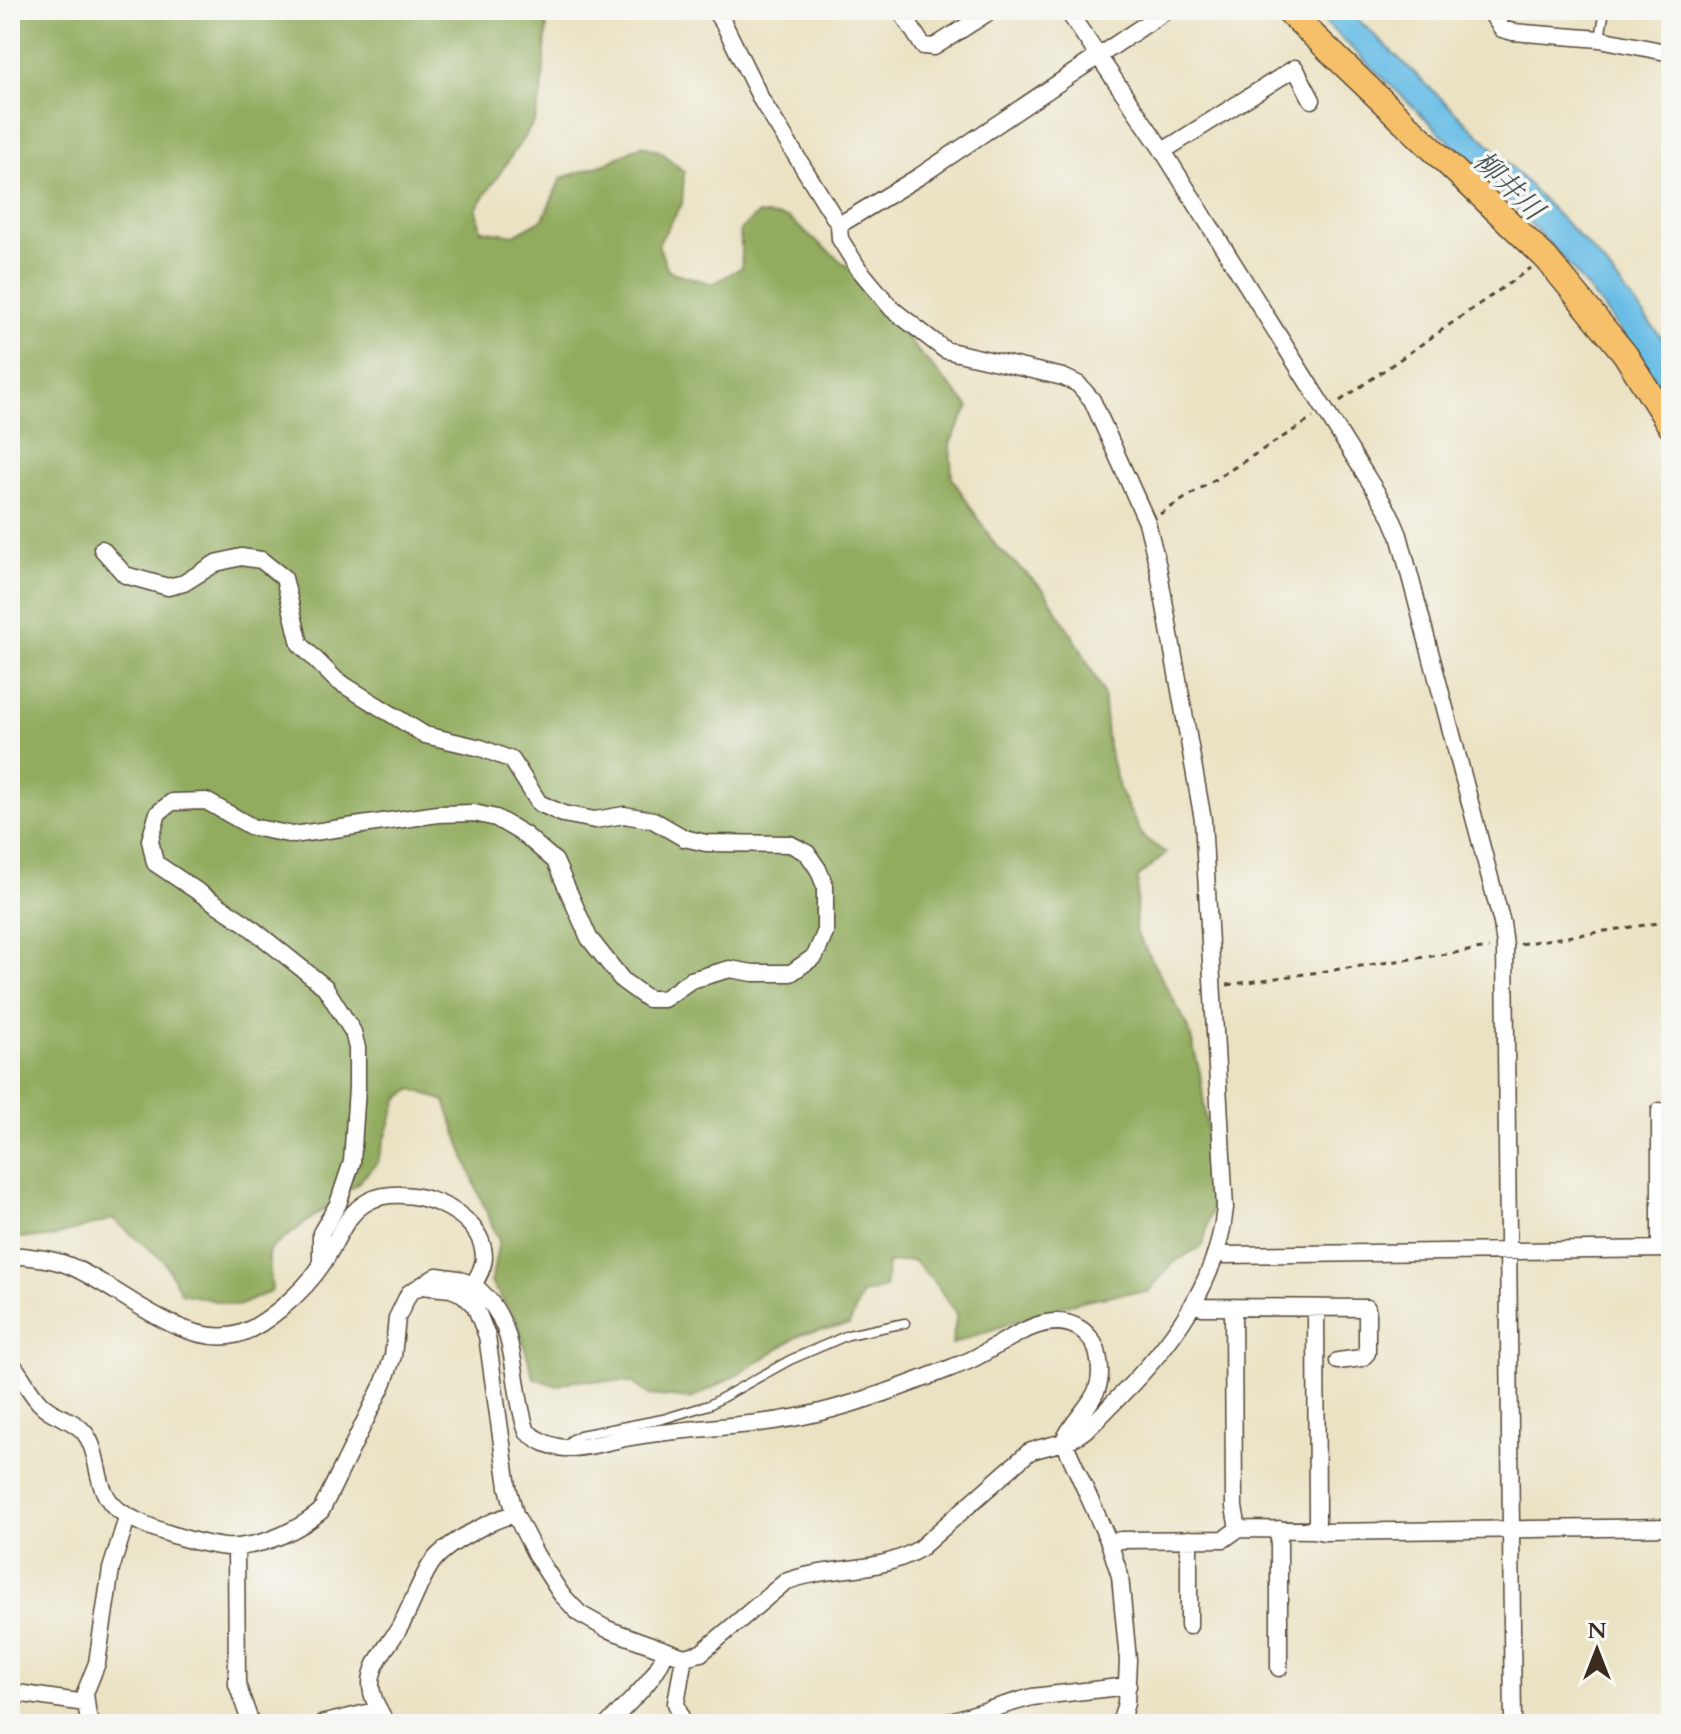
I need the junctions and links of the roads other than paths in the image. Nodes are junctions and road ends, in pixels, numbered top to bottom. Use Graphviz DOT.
graph roads {
  1 [pos="714,10"];
  2 [pos="900,10"];
  3 [pos="992,10"];
  4 [pos="1067,10"];
  5 [pos="1167,10"];
  6 [pos="1489,10"];
  7 [pos="1605,10"];
  8 [pos="1292,12"];
  9 [pos="1600,39"];
  10 [pos="1671,53"];
  11 [pos="1097,55"];
  12 [pos="1312,100"];
  13 [pos="1163,151"];
  14 [pos="839,225"];
  15 [pos="1671,427"];
  16 [pos="102,549"];
  17 [pos="1660,1111"];
  18 [pos="1666,1249"];
  19 [pos="1510,1251"];
  20 [pos="1216,1252"];
  21 [pos="10,1255"];
  22 [pos="321,1266"];
  23 [pos="473,1285"];
  24 [pos="421,1286"];
  25 [pos="1193,1304"];
  26 [pos="1233,1307"];
  27 [pos="1316,1308"];
  28 [pos="905,1323"];
  29 [pos="1338,1361"];
  30 [pos="10,1362"];
  31 [pos="1064,1442"];
  32 [pos="568,1448"];
  33 [pos="515,1514"];
  34 [pos="127,1518"];
  35 [pos="1671,1527"];
  36 [pos="1238,1529"];
  37 [pos="1279,1529"];
  38 [pos="1313,1530"];
  39 [pos="1513,1531"];
  40 [pos="1189,1539"];
  41 [pos="1109,1542"];
  42 [pos="236,1547"];
  43 [pos="1189,1626"];
  44 [pos="665,1652"];
  45 [pos="684,1657"];
  46 [pos="1279,1668"];
  47 [pos="1128,1686"];
  48 [pos="10,1692"];
  49 [pos="85,1703"];
  50 [pos="383,1717"];
  51 [pos="93,1724"];
  52 [pos="251,1724"];
  53 [pos="321,1724"];
  54 [pos="608,1724"];
  55 [pos="683,1724"];
  56 [pos="940,1724"];
  57 [pos="1120,1724"];
  58 [pos="1513,1724"];
  1 -- 14 [label="street"];
  2 -- 3 [label="street"];
  4 -- 11 [label="street"];
  5 -- 11 [label="street"];
  6 -- 9 [label="street"];
  7 -- 9 [label="lane"];
  8 -- 15 [label="main road"];
  9 -- 10 [label="street"];
  11 -- 13 [label="street"];
  11 -- 14 [label="street"];
  12 -- 13 [label="street"];
  13 -- 19 [label="street"];
  14 -- 20 [label="street"];
  16 -- 22 [label="street"];
  17 -- 18 [label="street"];
  18 -- 19 [label="street"];
  19 -- 20 [label="street"];
  19 -- 39 [label="street"];
  20 -- 25 [label="street"];
  21 -- 22 [label="street"];
  22 -- 23 [label="street"];
  23 -- 24 [label="street"];
  23 -- 32 [label="street"];
  24 -- 33 [label="street"];
  24 -- 42 [label="street"];
  25 -- 26 [label="street"];
  25 -- 31 [label="street"];
  26 -- 27 [label="street"];
  26 -- 36 [label="street"];
  27 -- 29 [label="street"];
  27 -- 38 [label="street"];
  28 -- 32 [label="lane"];
  30 -- 34 [label="street"];
  31 -- 32 [label="street"];
  31 -- 41 [label="street"];
  31 -- 45 [label="street"];
  33 -- 44 [label="street"];
  33 -- 50 [label="street"];
  34 -- 42 [label="street"];
  34 -- 49 [label="street"];
  35 -- 39 [label="street"];
  36 -- 37 [label="street"];
  36 -- 40 [label="street"];
  37 -- 38 [label="street"];
  37 -- 46 [label="street"];
  38 -- 39 [label="street"];
  39 -- 58 [label="street"];
  40 -- 41 [label="street"];
  40 -- 43 [label="street"];
  41 -- 47 [label="street"];
  42 -- 52 [label="street"];
  44 -- 45 [label="street"];
  44 -- 54 [label="street"];
  45 -- 55 [label="street"];
  47 -- 56 [label="street"];
  47 -- 57 [label="street"];
  48 -- 49 [label="street"];
  49 -- 51 [label="street"];
  50 -- 53 [label="street"];
}
